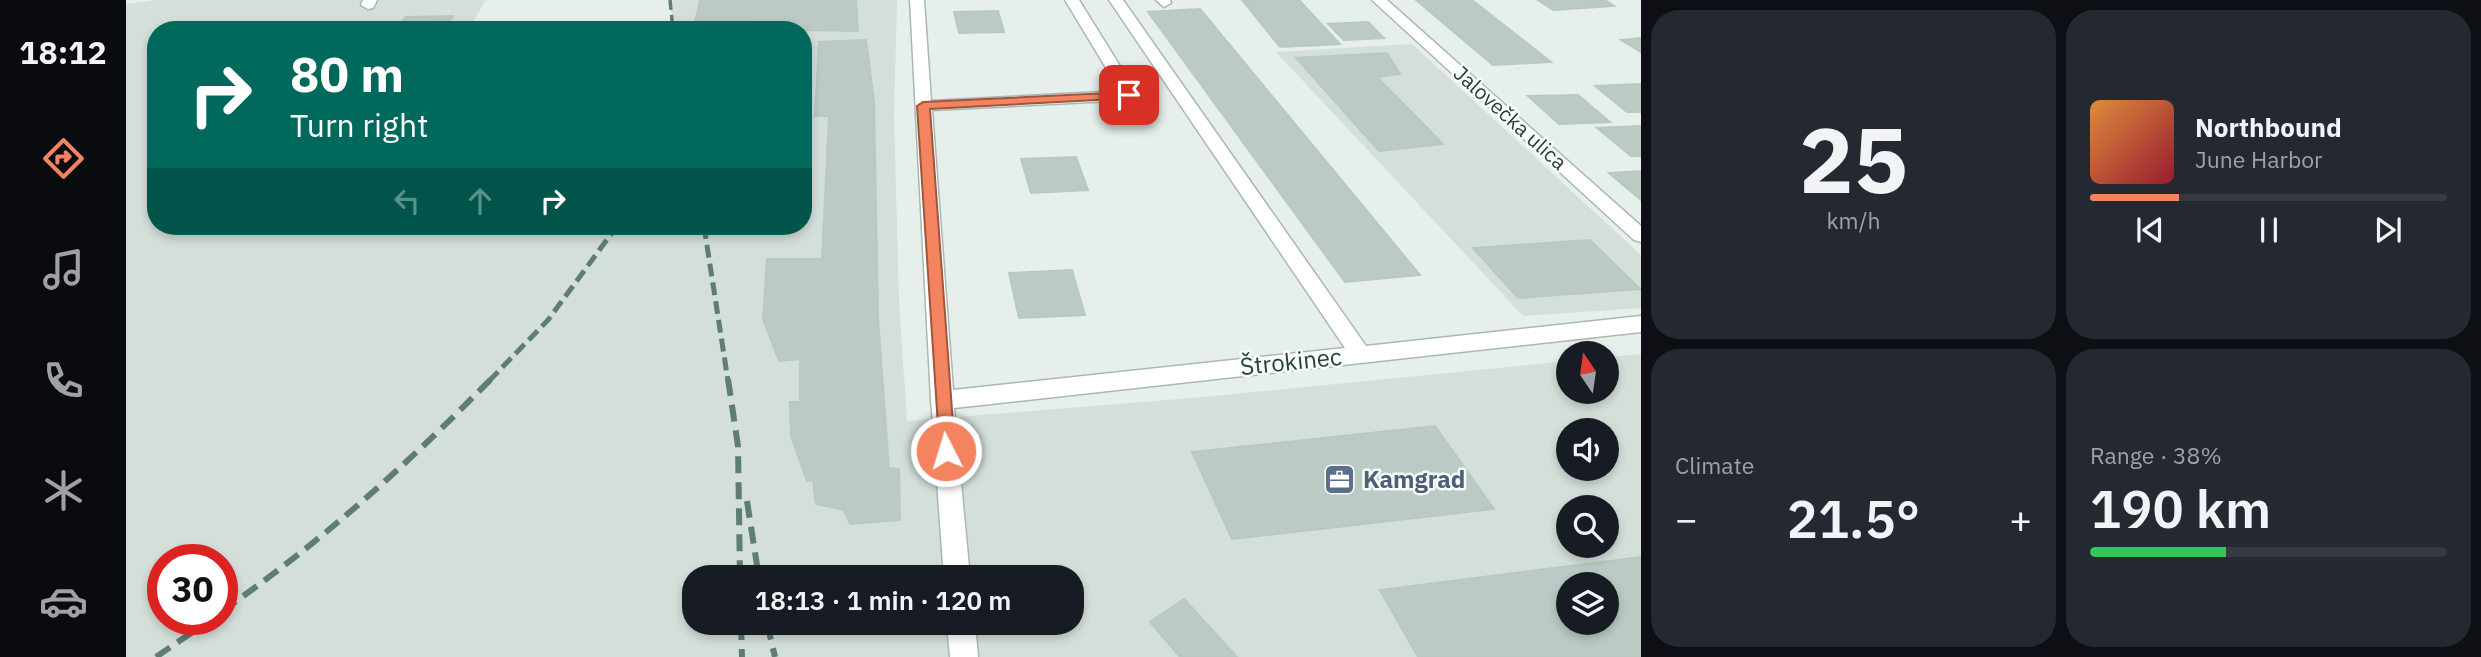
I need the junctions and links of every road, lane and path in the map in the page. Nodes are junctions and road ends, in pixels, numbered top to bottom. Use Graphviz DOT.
graph roads {
  1 [pos="917,0"];
  2 [pos="1072,0"];
  3 [pos="1116,0"];
  4 [pos="1379,0"];
  5 [pos="923,106"];
  6 [pos="1641,236"];
  7 [pos="1641,324"];
  8 [pos="1361,355"];
  9 [pos="942,400"];
  10 [pos="956,565"];
  11 [pos="962,635"];
  12 [pos="964,657"];
  1 -- 5 [label="street"];
  2 -- 5 [label="street"];
  3 -- 8 [label="street"];
  4 -- 6 [label="street, Jalovečka ulica"];
  5 -- 9 [label="street"];
  7 -- 8 [label="street, Štrokinec"];
  8 -- 9 [label="street, Štrokinec"];
  9 -- 10 [label="street"];
  11 -- 12 [label="street"];
}
